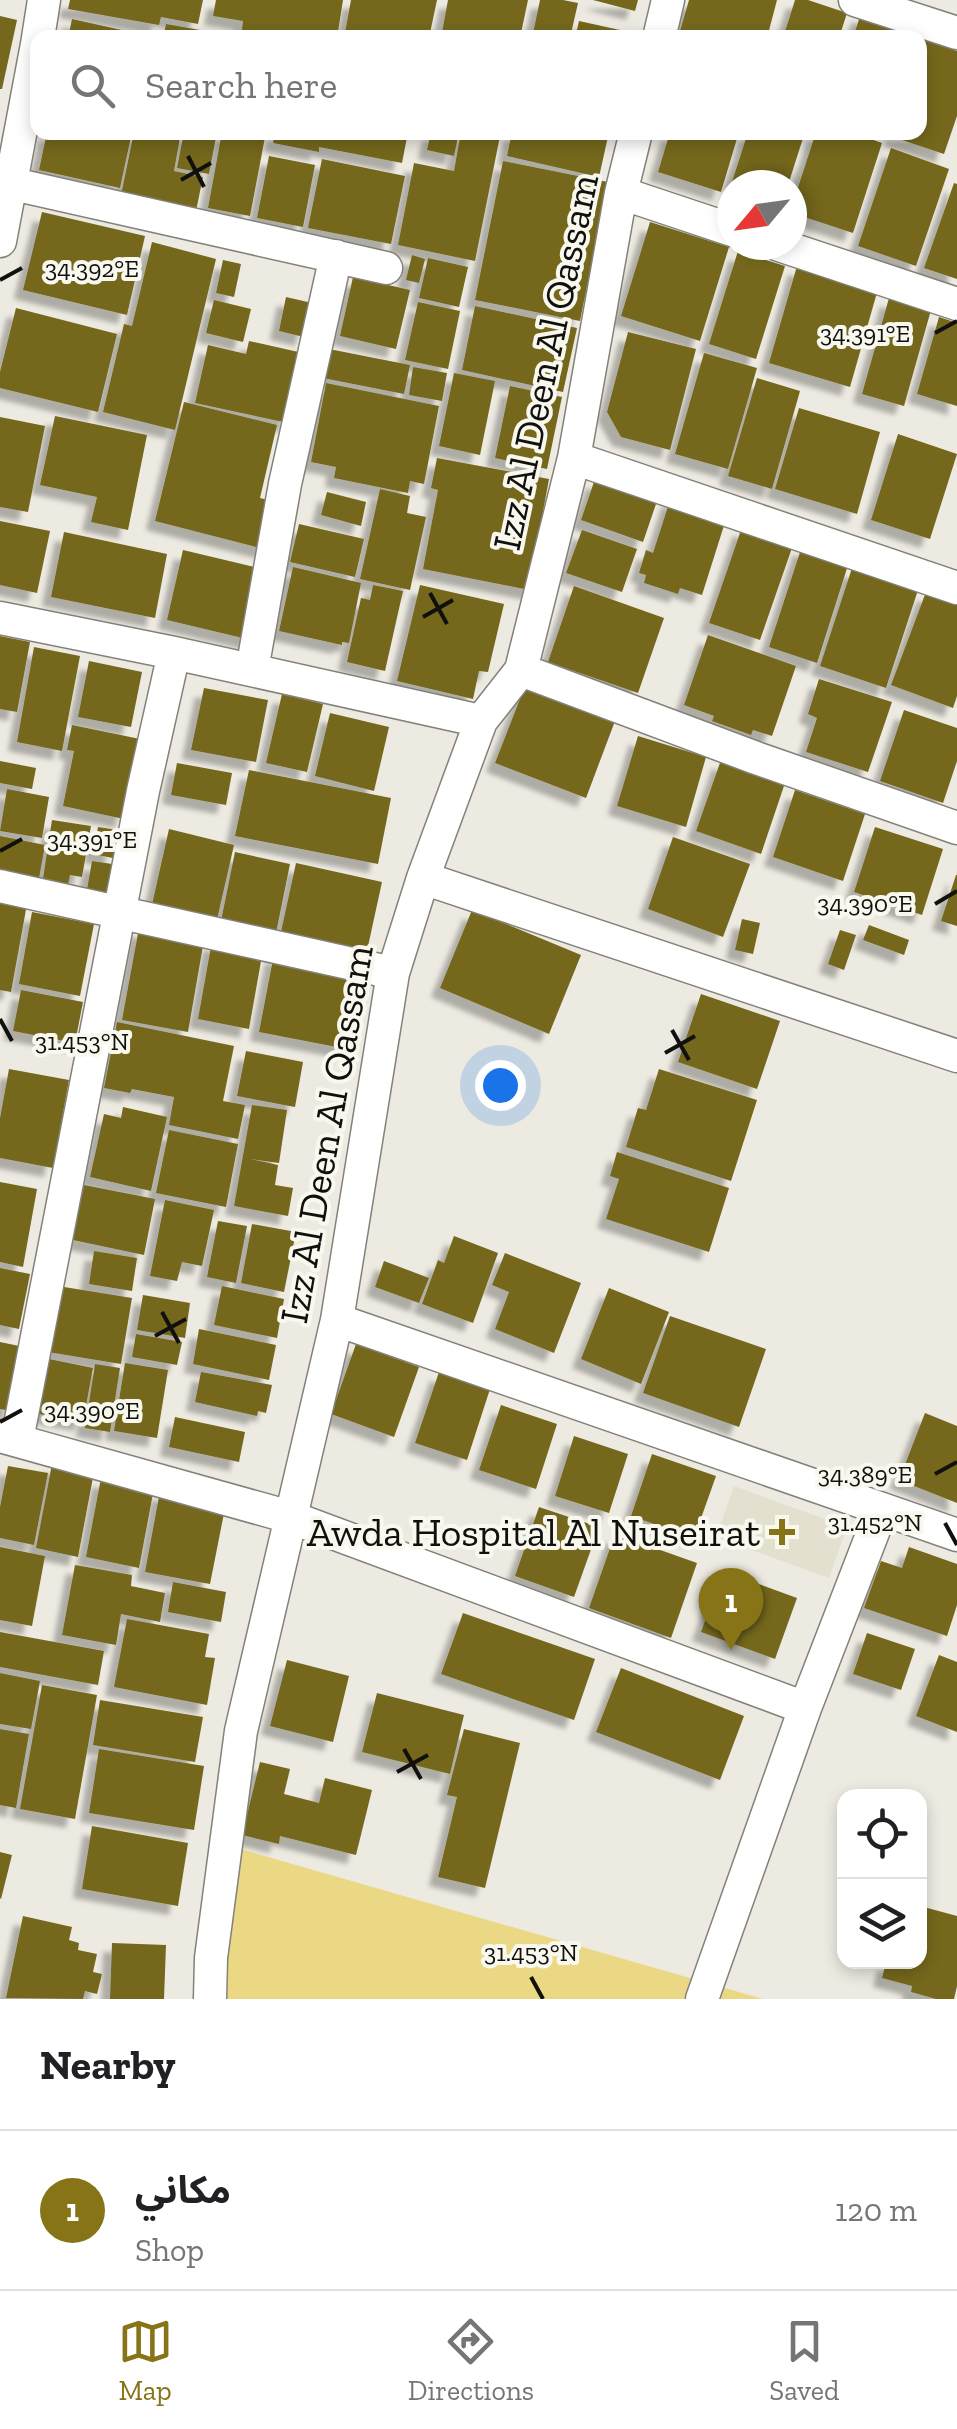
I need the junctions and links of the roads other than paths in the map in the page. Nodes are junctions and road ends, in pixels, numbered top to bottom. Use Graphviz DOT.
graph roads {
  1 [pos="44,0"];
  2 [pos="668,0"];
  3 [pos="855,0"];
  4 [pos="39,30"];
  5 [pos="661,30"];
  6 [pos="957,33"];
  7 [pos="30,74"];
  8 [pos="634,140"];
  9 [pos="6,182"];
  10 [pos="622,193"];
  11 [pos="717,225"];
  12 [pos="0,241"];
  13 [pos="807,254"];
  14 [pos="336,256"];
  15 [pos="386,268"];
  16 [pos="957,304"];
  17 [pos="574,458"];
  18 [pos="957,588"];
  19 [pos="0,618"];
  20 [pos="174,653"];
  21 [pos="252,670"];
  22 [pos="522,670"];
  23 [pos="481,721"];
  24 [pos="957,828"];
  25 [pos="423,878"];
  26 [pos="0,886"];
  27 [pos="122,912"];
  28 [pos="392,973"];
  29 [pos="957,1056"];
  30 [pos="337,1320"];
  31 [pos="9,1438"];
  32 [pos="882,1509"];
  33 [pos="290,1516"];
  34 [pos="957,1535"];
  35 [pos="805,1708"];
  36 [pos="210,1999"];
  37 [pos="702,1999"];
  1 -- 4 [label="street"];
  2 -- 5 [label="street"];
  3 -- 6 [label="street"];
  7 -- 9 [label="street"];
  8 -- 10 [label="street, Izz Al Deen Al Qassam"];
  9 -- 12 [label="street"];
  9 -- 14 [label="street"];
  10 -- 11 [label="street"];
  10 -- 17 [label="street, Izz Al Deen Al Qassam"];
  13 -- 16 [label="street"];
  14 -- 15 [label="street"];
  14 -- 21 [label="street"];
  17 -- 18 [label="street"];
  17 -- 22 [label="street, Izz Al Deen Al Qassam"];
  19 -- 20 [label="street"];
  20 -- 21 [label="street"];
  20 -- 27 [label="street"];
  21 -- 23 [label="street"];
  22 -- 23 [label="street, Izz Al Deen Al Qassam"];
  22 -- 24 [label="street"];
  23 -- 25 [label="street, Izz Al Deen Al Qassam"];
  25 -- 28 [label="street, Izz Al Deen Al Qassam"];
  25 -- 29 [label="street"];
  26 -- 27 [label="street"];
  27 -- 28 [label="street"];
  27 -- 31 [label="street"];
  28 -- 30 [label="street, Izz Al Deen Al Qassam"];
  30 -- 32 [label="street"];
  30 -- 33 [label="street, Izz Al Deen Al Qassam"];
  31 -- 33 [label="street"];
  32 -- 34 [label="street"];
  32 -- 35 [label="street"];
  33 -- 35 [label="street"];
  33 -- 36 [label="street, Izz Al Deen Al Qassam"];
  35 -- 37 [label="street"];
}
